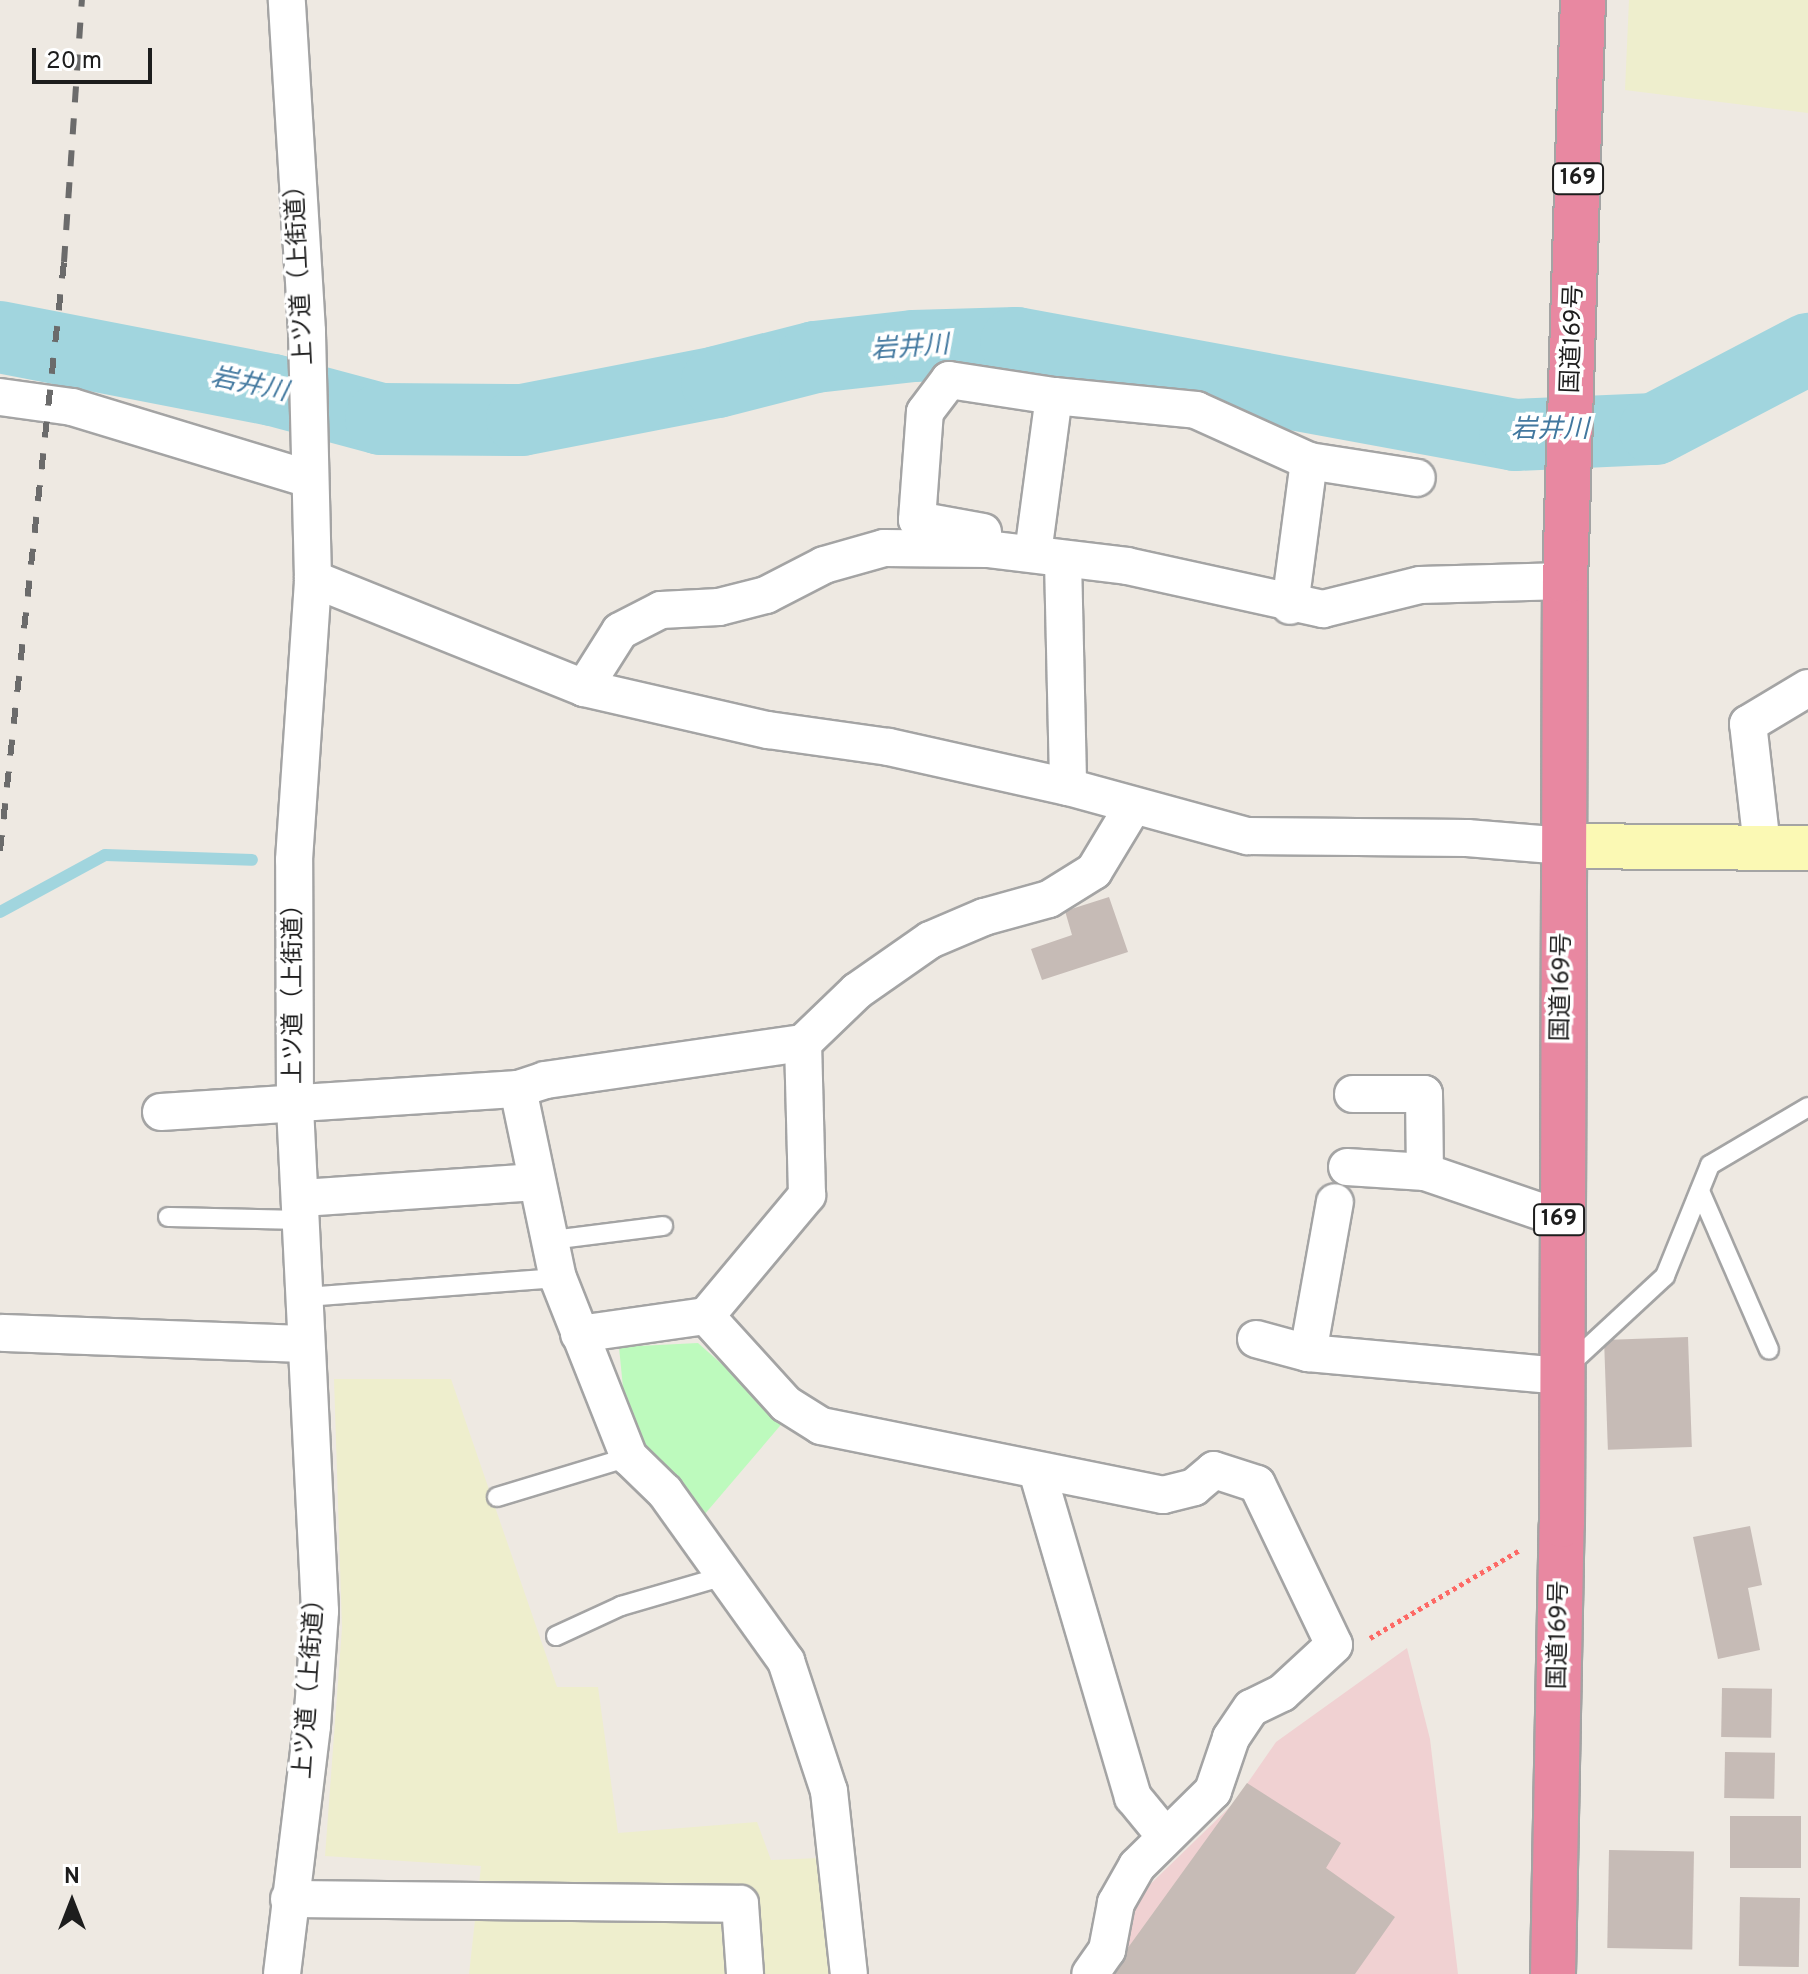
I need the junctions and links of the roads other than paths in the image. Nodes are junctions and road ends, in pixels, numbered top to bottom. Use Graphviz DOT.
graph roads {
  1 [pos="287,0"];
  2 [pos="1583,0"];
  3 [pos="1054,396"];
  4 [pos="0,397"];
  5 [pos="1309,461"];
  6 [pos="1417,478"];
  7 [pos="309,479"];
  8 [pos="987,549"];
  9 [pos="1048,557"];
  10 [pos="313,579"];
  11 [pos="1565,581"];
  12 [pos="1290,606"];
  13 [pos="584,688"];
  14 [pos="1808,688"];
  15 [pos="1068,787"];
  16 [pos="1132,808"];
  17 [pos="1565,846"];
  18 [pos="1762,846"];
  19 [pos="1808,848"];
  20 [pos="803,1043"];
  21 [pos="518,1089"];
  22 [pos="1353,1094"];
  23 [pos="295,1107"];
  24 [pos="1808,1107"];
  25 [pos="161,1112"];
  26 [pos="1347,1167"];
  27 [pos="1425,1172"];
  28 [pos="536,1182"];
  29 [pos="1700,1191"];
  30 [pos="1335,1202"];
  31 [pos="302,1209"];
  32 [pos="168,1217"];
  33 [pos="1559,1218"];
  34 [pos="663,1226"];
  35 [pos="552,1240"];
  36 [pos="558,1278"];
  37 [pos="305,1297"];
  38 [pos="706,1316"];
  39 [pos="2,1333"];
  40 [pos="579,1334"];
  41 [pos="1256,1339"];
  42 [pos="306,1344"];
  43 [pos="1769,1350"];
  44 [pos="1308,1353"];
  45 [pos="1560,1376"];
  46 [pos="629,1457"];
  47 [pos="1037,1471"];
  48 [pos="497,1497"];
  49 [pos="724,1576"];
  50 [pos="556,1636"];
  51 [pos="1165,1836"];
  52 [pos="289,1899"];
  53 [pos="282,1974"];
  54 [pos="745,1974"];
  55 [pos="849,1974"];
  56 [pos="1090,1974"];
  57 [pos="1553,1974"];
  1 -- 7 [label="street, 上ツ道（上街道）"];
  2 -- 11 [label="highway, 国道169号 / 169"];
  3 -- 5 [label="street"];
  3 -- 8 [label="street"];
  3 -- 9 [label="street"];
  4 -- 7 [label="street"];
  5 -- 6 [label="street"];
  5 -- 12 [label="street"];
  7 -- 10 [label="street, 上ツ道（上街道）"];
  8 -- 9 [label="street"];
  8 -- 13 [label="street"];
  9 -- 12 [label="street"];
  9 -- 15 [label="street"];
  10 -- 13 [label="street"];
  10 -- 23 [label="street, 上ツ道（上街道）"];
  11 -- 12 [label="street"];
  11 -- 17 [label="highway, 国道169号 / 169"];
  13 -- 15 [label="street"];
  14 -- 18 [label="street"];
  15 -- 16 [label="street"];
  16 -- 17 [label="street"];
  16 -- 20 [label="street"];
  17 -- 18 [label="street"];
  17 -- 33 [label="highway, 国道169号 / 169"];
  18 -- 19 [label="street"];
  20 -- 21 [label="street"];
  20 -- 38 [label="street"];
  21 -- 23 [label="street"];
  21 -- 28 [label="street"];
  22 -- 27 [label="street"];
  23 -- 25 [label="street"];
  23 -- 31 [label="street, 上ツ道（上街道）"];
  24 -- 29 [label="lane"];
  26 -- 27 [label="street"];
  27 -- 33 [label="street"];
  28 -- 31 [label="street"];
  28 -- 35 [label="street"];
  29 -- 43 [label="lane"];
  29 -- 45 [label="lane"];
  30 -- 44 [label="street"];
  31 -- 32 [label="lane"];
  31 -- 37 [label="street, 上ツ道（上街道）"];
  33 -- 45 [label="highway, 国道169号 / 169"];
  34 -- 35 [label="lane"];
  35 -- 36 [label="street"];
  36 -- 37 [label="lane"];
  36 -- 40 [label="street"];
  37 -- 42 [label="street, 上ツ道（上街道）"];
  38 -- 40 [label="street"];
  38 -- 47 [label="street"];
  39 -- 42 [label="street"];
  40 -- 46 [label="street"];
  41 -- 44 [label="street"];
  42 -- 52 [label="street, 上ツ道（上街道）"];
  44 -- 45 [label="street"];
  45 -- 57 [label="highway, 国道169号 / 169"];
  46 -- 48 [label="lane"];
  46 -- 49 [label="street"];
  47 -- 51 [label="street"];
  47 -- 51 [label="street"];
  49 -- 50 [label="lane"];
  49 -- 55 [label="street"];
  51 -- 56 [label="street"];
  52 -- 53 [label="street, 上ツ道（上街道）"];
  52 -- 54 [label="street"];
}
